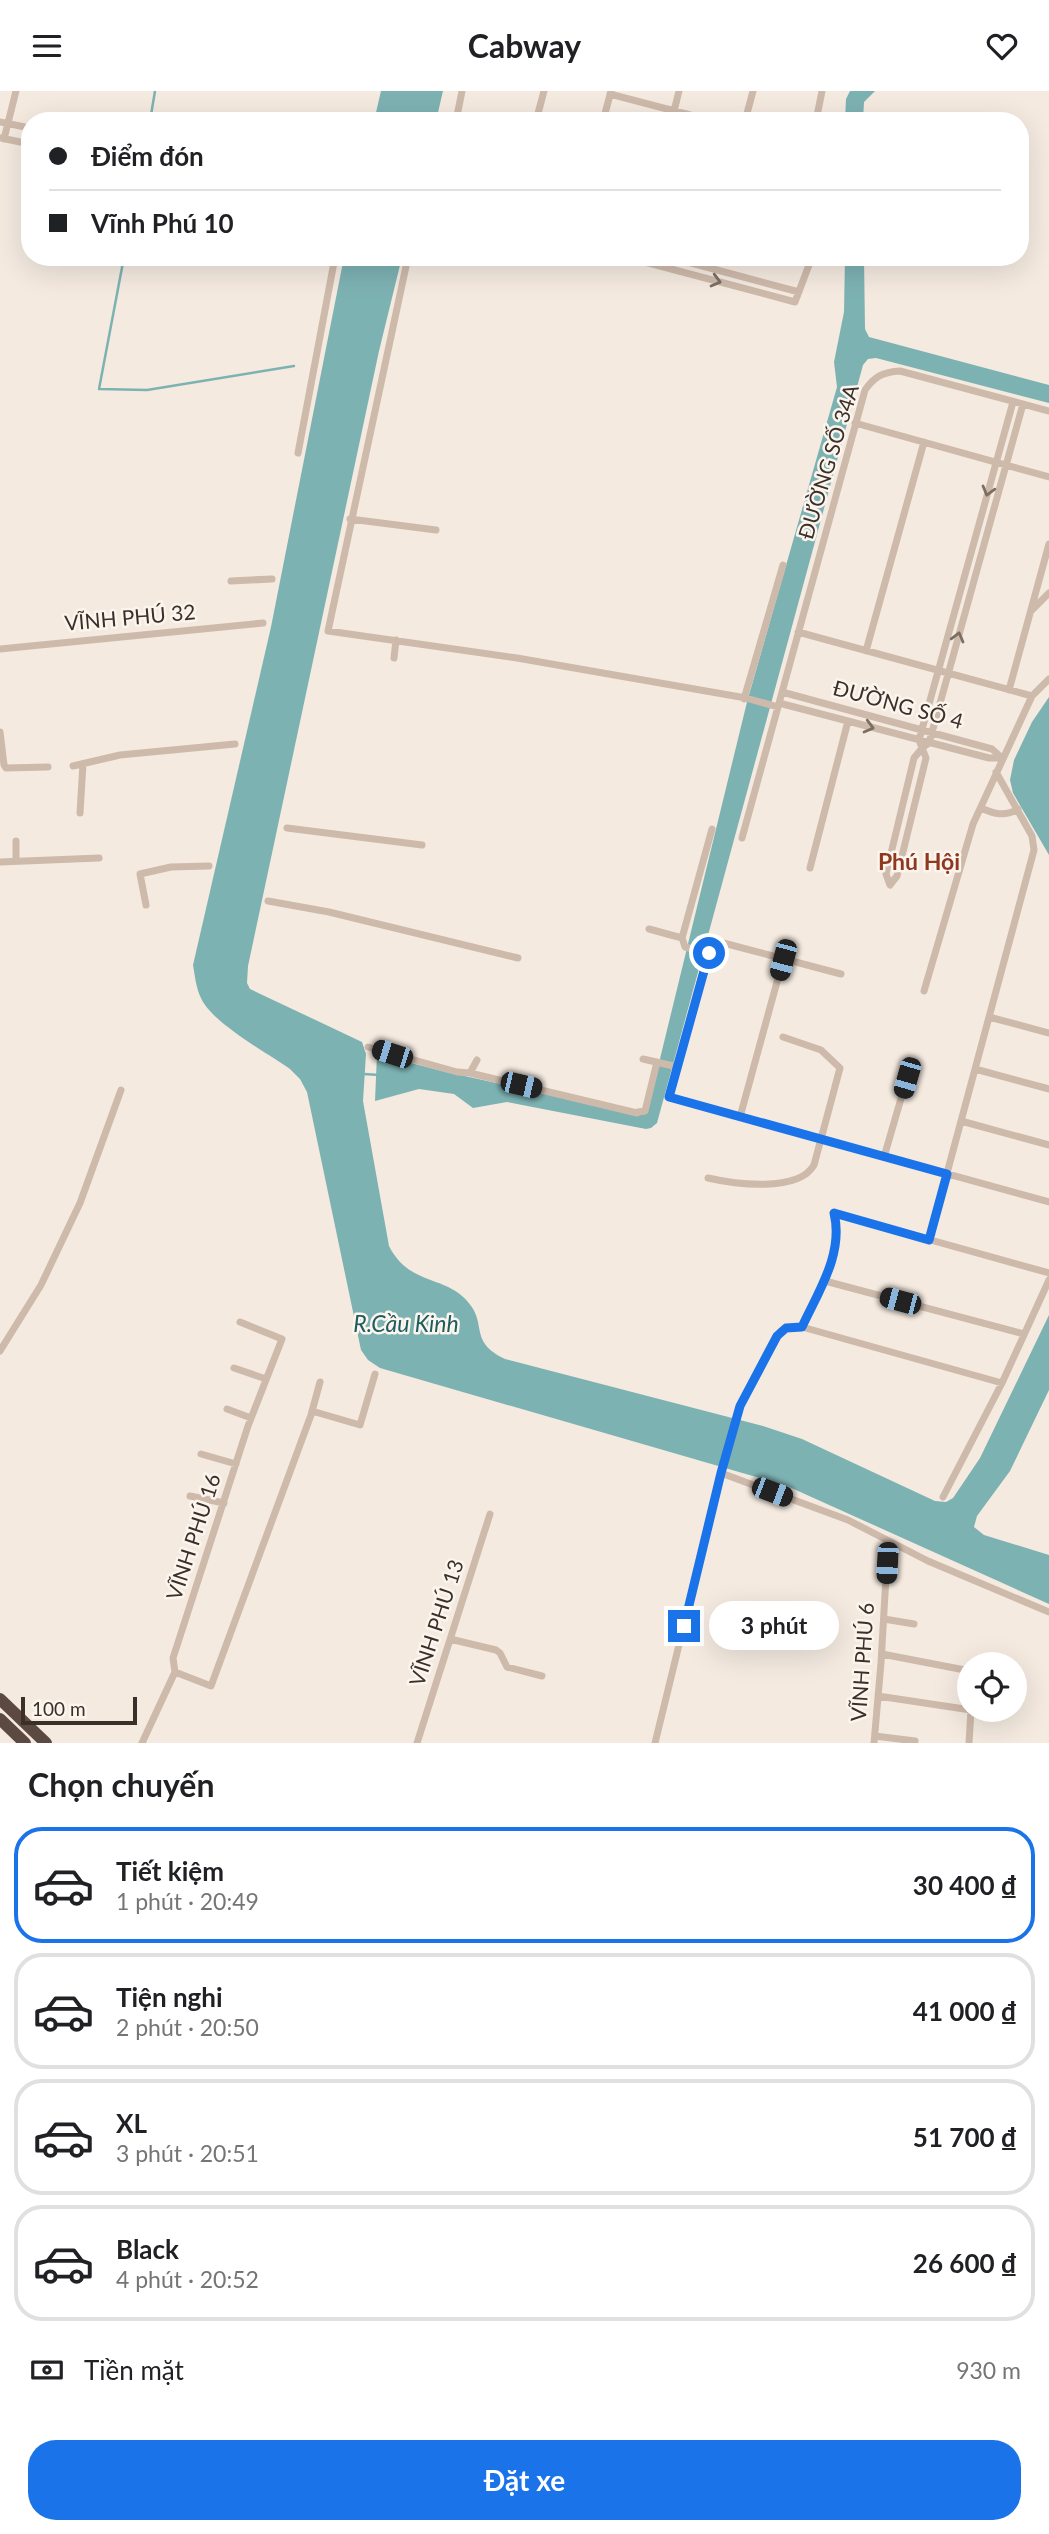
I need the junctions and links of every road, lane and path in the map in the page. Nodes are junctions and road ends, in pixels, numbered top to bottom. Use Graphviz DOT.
graph roads {
  1 [pos="16,91"];
  2 [pos="462,91"];
  3 [pos="544,91"];
  4 [pos="679,91"];
  5 [pos="753,91"];
  6 [pos="822,91"];
  7 [pos="611,92"];
  8 [pos="674,111"];
  9 [pos="458,112"];
  10 [pos="538,112"];
  11 [pos="605,112"];
  12 [pos="677,112"];
  13 [pos="747,112"];
  14 [pos="818,112"];
  15 [pos="0,122"];
  16 [pos="9,124"];
  17 [pos="21,126"];
  18 [pos="2,138"];
  19 [pos="21,142"];
  20 [pos="333,266"];
  21 [pos="406,266"];
  22 [pos="660,266"];
  23 [pos="702,266"];
  24 [pos="809,266"];
  25 [pos="799,292"];
  26 [pos="1013,401"];
  27 [pos="1023,404"];
  28 [pos="1049,411"];
  29 [pos="855,423"];
  30 [pos="924,442"];
  31 [pos="298,453"];
  32 [pos="996,462"];
  33 [pos="1006,465"];
  34 [pos="1049,477"];
  35 [pos="350,519"];
  36 [pos="436,530"];
  37 [pos="1049,545"];
  38 [pos="783,565"];
  39 [pos="272,579"];
  40 [pos="231,581"];
  41 [pos="1049,593"];
  42 [pos="1030,612"];
  43 [pos="263,623"];
  44 [pos="798,632"];
  45 [pos="396,640"];
  46 [pos="0,649"];
  47 [pos="866,651"];
  48 [pos="394,659"];
  49 [pos="938,671"];
  50 [pos="948,673"];
  51 [pos="1049,679"];
  52 [pos="1009,690"];
  53 [pos="782,692"];
  54 [pos="1032,696"];
  55 [pos="745,699"];
  56 [pos="776,705"];
  57 [pos="848,721"];
  58 [pos="922,730"];
  59 [pos="0,732"];
  60 [pos="932,733"];
  61 [pos="924,743"];
  62 [pos="235,744"];
  63 [pos="1002,758"];
  64 [pos="83,764"];
  65 [pos="73,766"];
  66 [pos="48,767"];
  67 [pos="996,772"];
  68 [pos="981,808"];
  69 [pos="1018,809"];
  70 [pos="80,813"];
  71 [pos="287,828"];
  72 [pos="712,829"];
  73 [pos="742,838"];
  74 [pos="16,841"];
  75 [pos="422,845"];
  76 [pos="99,858"];
  77 [pos="16,861"];
  78 [pos="0,862"];
  79 [pos="209,866"];
  80 [pos="810,868"];
  81 [pos="268,901"];
  82 [pos="146,905"];
  83 [pos="649,929"];
  84 [pos="682,938"];
  85 [pos="706,952"];
  86 [pos="518,958"];
  87 [pos="783,960"];
  88 [pos="841,974"];
  89 [pos="924,991"];
  90 [pos="989,1017"];
  91 [pos="1049,1034"];
  92 [pos="783,1037"];
  93 [pos="368,1047"];
  94 [pos="643,1059"];
  95 [pos="477,1060"];
  96 [pos="658,1062"];
  97 [pos="675,1066"];
  98 [pos="975,1069"];
  99 [pos="470,1073"];
  100 [pos="907,1078"];
  101 [pos="1049,1089"];
  102 [pos="121,1090"];
  103 [pos="740,1117"];
  104 [pos="961,1121"];
  105 [pos="821,1139"];
  106 [pos="1049,1145"];
  107 [pos="884,1157"];
  108 [pos="947,1174"];
  109 [pos="708,1178"];
  110 [pos="1049,1202"];
  111 [pos="929,1240"];
  112 [pos="1049,1273"];
  113 [pos="1049,1280"];
  114 [pos="825,1281"];
  115 [pos="240,1322"];
  116 [pos="802,1327"];
  117 [pos="1024,1334"];
  118 [pos="0,1351"];
  119 [pos="234,1368"];
  120 [pos="375,1374"];
  121 [pos="266,1379"];
  122 [pos="320,1382"];
  123 [pos="1002,1383"];
  124 [pos="228,1409"];
  125 [pos="312,1411"];
  126 [pos="251,1418"];
  127 [pos="201,1454"];
  128 [pos="236,1464"];
  129 [pos="722,1469"];
  130 [pos="190,1496"];
  131 [pos="943,1497"];
  132 [pos="224,1503"];
  133 [pos="490,1514"];
  134 [pos="888,1542"];
  135 [pos="1049,1612"];
  136 [pos="884,1619"];
  137 [pos="915,1623"];
  138 [pos="450,1639"];
  139 [pos="882,1654"];
  140 [pos="957,1668"];
  141 [pos="175,1672"];
  142 [pos="542,1676"];
  143 [pos="878,1696"];
  144 [pos="0,1699"];
  145 [pos="957,1708"];
  146 [pos="0,1719"];
  147 [pos="970,1722"];
  148 [pos="874,1740"];
  149 [pos="915,1741"];
  150 [pos="25,1743"];
  151 [pos="46,1743"];
  152 [pos="142,1743"];
  153 [pos="417,1743"];
  154 [pos="655,1743"];
  155 [pos="969,1743"];
  1 -- 16 [label="street"];
  2 -- 9 [label="street"];
  3 -- 10 [label="street"];
  4 -- 8 [label="street"];
  5 -- 13 [label="street"];
  6 -- 14 [label="street"];
  7 -- 8 [label="street"];
  7 -- 11 [label="street"];
  8 -- 12 [label="street"];
  15 -- 16 [label="street"];
  16 -- 17 [label="street"];
  16 -- 18 [label="street"];
  18 -- 19 [label="street"];
  20 -- 31 [label="street"];
  21 -- 35 [label="street"];
  22 -- 25 [label="street, one-way"];
  23 -- 25 [label="street"];
  24 -- 25 [label="street"];
  26 -- 27 [label="street, ĐƯỜNG SỐ 34A"];
  26 -- 29 [label="street, ĐƯỜNG SỐ 34A"];
  26 -- 32 [label="street"];
  27 -- 28 [label="street, ĐƯỜNG SỐ 34A"];
  27 -- 33 [label="street"];
  29 -- 30 [label="street"];
  29 -- 44 [label="street, ĐƯỜNG SỐ 34A"];
  30 -- 32 [label="street"];
  30 -- 47 [label="street"];
  32 -- 33 [label="street"];
  32 -- 49 [label="street, one-way"];
  33 -- 34 [label="street"];
  50 -- 33 [label="street, one-way"];
  35 -- 36 [label="street"];
  35 -- 45 [label="street"];
  37 -- 42 [label="street"];
  38 -- 55 [label="street"];
  39 -- 40 [label="street"];
  41 -- 42 [label="street"];
  42 -- 52 [label="street"];
  43 -- 46 [label="street, VĨNH PHÚ 32"];
  44 -- 47 [label="street"];
  44 -- 53 [label="street, ĐƯỜNG SỐ 34A"];
  45 -- 48 [label="street"];
  45 -- 55 [label="street"];
  47 -- 49 [label="street"];
  49 -- 50 [label="street"];
  49 -- 58 [label="street"];
  50 -- 52 [label="street"];
  50 -- 60 [label="street"];
  51 -- 54 [label="street"];
  52 -- 54 [label="street"];
  53 -- 56 [label="street, ĐƯỜNG SỐ 34A"];
  53 -- 58 [label="street, ĐƯỜNG SỐ 4"];
  54 -- 63 [label="street"];
  55 -- 56 [label="street"];
  56 -- 57 [label="street"];
  56 -- 73 [label="street, ĐƯỜNG SỐ 34A"];
  57 -- 61 [label="street, one-way"];
  57 -- 80 [label="street"];
  58 -- 60 [label="street, ĐƯỜNG SỐ 4"];
  58 -- 61 [label="street"];
  59 -- 66 [label="street"];
  60 -- 61 [label="street"];
  60 -- 63 [label="street, ĐƯỜNG SỐ 4"];
  61 -- 61 [label="street"];
  61 -- 63 [label="street"];
  62 -- 64 [label="street"];
  63 -- 67 [label="street"];
  64 -- 65 [label="street"];
  64 -- 70 [label="street"];
  67 -- 68 [label="street"];
  67 -- 69 [label="street"];
  68 -- 69 [label="street"];
  68 -- 89 [label="street"];
  69 -- 90 [label="street"];
  71 -- 75 [label="street"];
  72 -- 84 [label="street"];
  74 -- 77 [label="street"];
  76 -- 77 [label="street"];
  77 -- 78 [label="street"];
  79 -- 82 [label="street"];
  81 -- 86 [label="street"];
  83 -- 84 [label="street"];
  84 -- 85 [label="street"];
  85 -- 87 [label="street"];
  85 -- 97 [label="street"];
  87 -- 88 [label="street"];
  87 -- 103 [label="street"];
  90 -- 91 [label="street"];
  90 -- 98 [label="street"];
  92 -- 105 [label="street"];
  93 -- 99 [label="street"];
  94 -- 96 [label="street"];
  95 -- 99 [label="street"];
  96 -- 97 [label="street"];
  96 -- 99 [label="street"];
  97 -- 103 [label="street"];
  98 -- 101 [label="street"];
  98 -- 104 [label="street"];
  100 -- 107 [label="street"];
  102 -- 118 [label="street"];
  103 -- 105 [label="street"];
  104 -- 106 [label="street"];
  104 -- 108 [label="street"];
  105 -- 107 [label="street"];
  105 -- 109 [label="street"];
  107 -- 108 [label="street"];
  108 -- 110 [label="street"];
  108 -- 111 [label="street"];
  111 -- 112 [label="street"];
  111 -- 114 [label="street"];
  113 -- 117 [label="street"];
  114 -- 116 [label="street"];
  114 -- 117 [label="street"];
  115 -- 121 [label="street, VĨNH PHÚ 16"];
  116 -- 123 [label="street"];
  116 -- 129 [label="street"];
  117 -- 123 [label="street"];
  119 -- 121 [label="street"];
  120 -- 125 [label="street"];
  121 -- 126 [label="street, VĨNH PHÚ 16"];
  122 -- 125 [label="street"];
  123 -- 131 [label="street"];
  124 -- 126 [label="street"];
  125 -- 141 [label="street"];
  126 -- 128 [label="street, VĨNH PHÚ 16"];
  127 -- 128 [label="street"];
  128 -- 132 [label="street, VĨNH PHÚ 16"];
  129 -- 134 [label="street"];
  129 -- 154 [label="street"];
  130 -- 132 [label="street"];
  132 -- 141 [label="street, VĨNH PHÚ 16"];
  133 -- 138 [label="street, VĨNH PHÚ 13"];
  134 -- 135 [label="street"];
  134 -- 136 [label="street, VĨNH PHÚ 6"];
  136 -- 137 [label="street"];
  136 -- 139 [label="street, VĨNH PHÚ 6"];
  138 -- 142 [label="street"];
  138 -- 153 [label="street, VĨNH PHÚ 13"];
  139 -- 140 [label="street"];
  139 -- 143 [label="street, VĨNH PHÚ 6"];
  141 -- 152 [label="street, VĨNH PHÚ 16"];
  143 -- 145 [label="street"];
  143 -- 148 [label="street, VĨNH PHÚ 6"];
  144 -- 151 [label="highway"];
  146 -- 150 [label="highway"];
  147 -- 155 [label="street"];
  148 -- 149 [label="street"];
}
